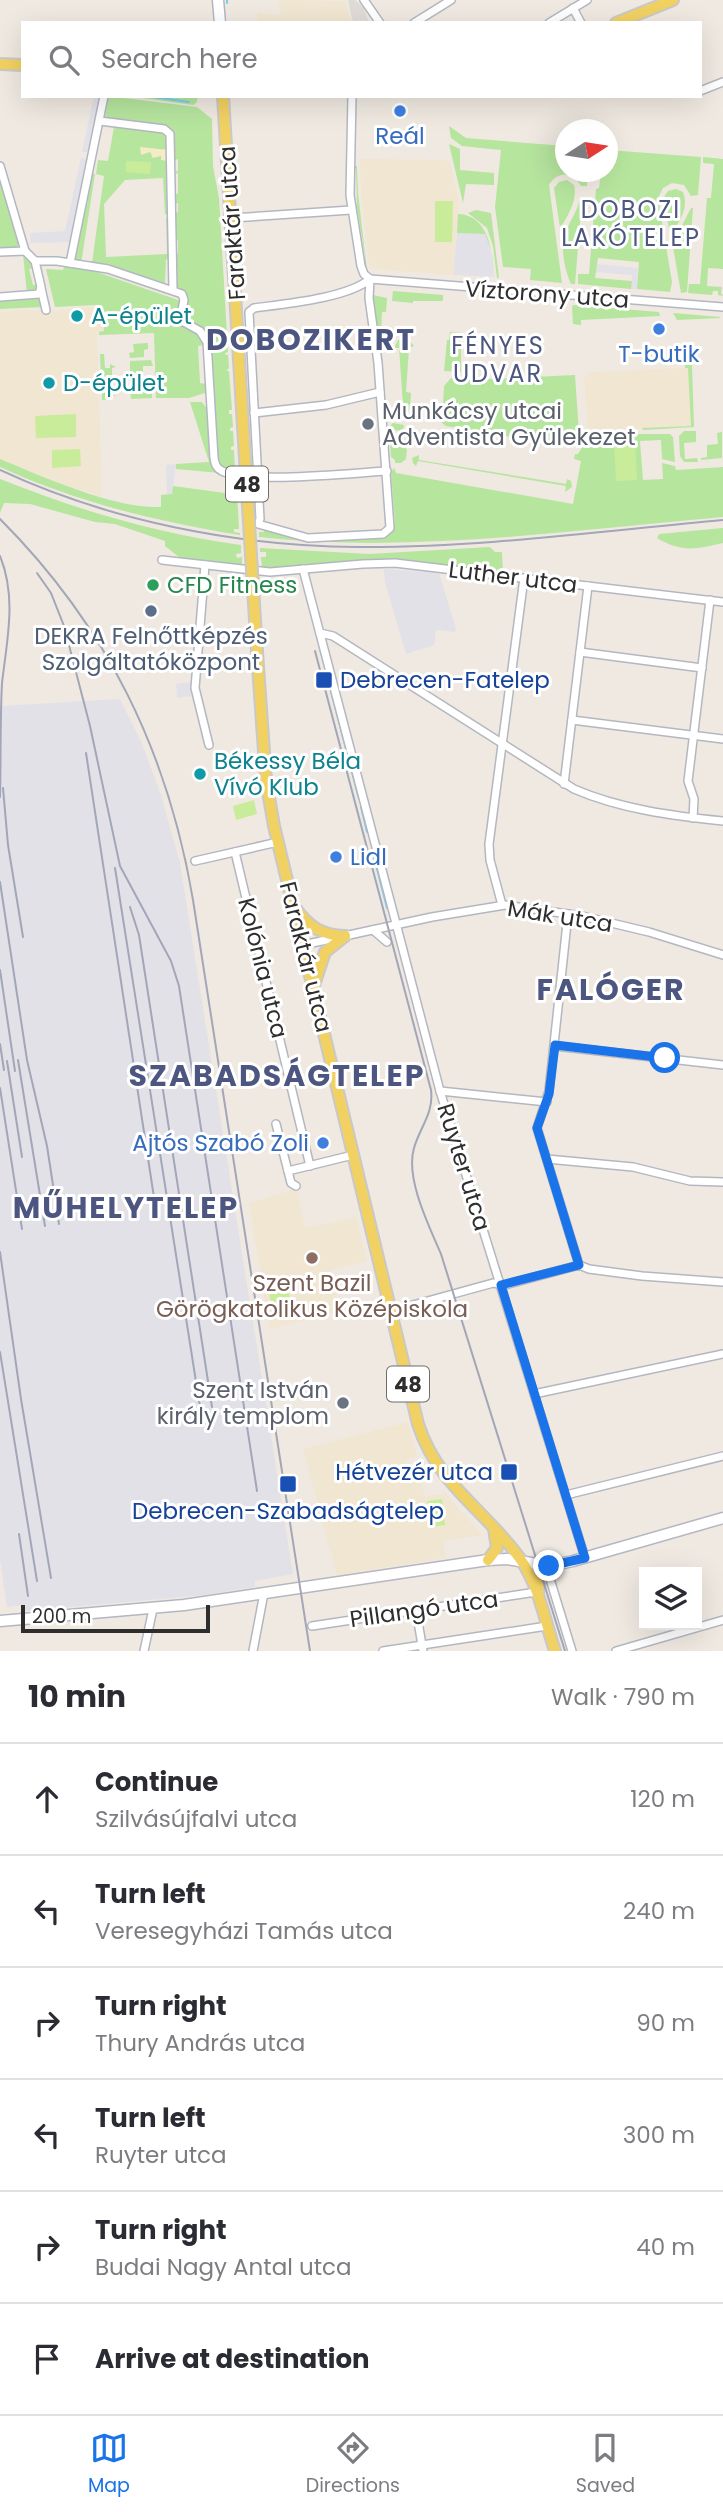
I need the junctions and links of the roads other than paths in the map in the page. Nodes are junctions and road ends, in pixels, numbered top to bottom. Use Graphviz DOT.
graph roads {
  1 [pos="218,0"];
  2 [pos="364,0"];
  3 [pos="451,0"];
  4 [pos="587,0"];
  5 [pos="673,0"];
  6 [pos="573,8"];
  7 [pos="220,21"];
  8 [pos="379,21"];
  9 [pos="417,21"];
  10 [pos="551,21"];
  11 [pos="580,21"];
  12 [pos="621,21"];
  13 [pos="0,64"];
  14 [pos="21,65"];
  15 [pos="723,82"];
  16 [pos="702,90"];
  17 [pos="104,98"];
  18 [pos="223,98"];
  19 [pos="352,98"];
  20 [pos="100,121"];
  21 [pos="0,166"];
  22 [pos="351,210"];
  23 [pos="232,218"];
  24 [pos="25,251"];
  25 [pos="0,252"];
  26 [pos="35,261"];
  27 [pos="70,263"];
  28 [pos="370,279"];
  29 [pos="41,288"];
  30 [pos="173,290"];
  31 [pos="0,298"];
  32 [pos="723,307"];
  33 [pos="46,310"];
  34 [pos="380,392"];
  35 [pos="254,413"];
  36 [pos="387,471"];
  37 [pos="258,477"];
  38 [pos="162,560"];
  39 [pos="205,565"];
  40 [pos="303,569"];
  41 [pos="524,578"];
  42 [pos="588,586"];
  43 [pos="710,600"];
  44 [pos="723,602"];
  45 [pos="320,634"];
  46 [pos="580,652"];
  47 [pos="702,668"];
  48 [pos="572,720"];
  49 [pos="694,735"];
  50 [pos="723,739"];
  51 [pos="502,744"];
  52 [pos="209,745"];
  53 [pos="564,784"];
  54 [pos="693,818"];
  55 [pos="723,821"];
  56 [pos="278,842"];
  57 [pos="235,852"];
  58 [pos="195,861"];
  59 [pos="293,905"];
  60 [pos="502,905"];
  61 [pos="568,914"];
  62 [pos="396,925"];
  63 [pos="372,930"];
  64 [pos="345,936"];
  65 [pos="387,942"];
  66 [pos="303,945"];
  67 [pos="723,955"];
  68 [pos="313,990"];
  69 [pos="555,1045"];
  70 [pos="723,1065"];
  71 [pos="440,1091"];
  72 [pos="547,1102"];
  73 [pos="276,1124"];
  74 [pos="353,1155"];
  75 [pos="547,1159"];
  76 [pos="310,1166"];
  77 [pos="288,1171"];
  78 [pos="723,1182"];
  79 [pos="296,1186"];
  80 [pos="579,1265"];
  81 [pos="723,1282"];
  82 [pos="501,1285"];
  83 [pos="390,1308"];
  84 [pos="723,1354"];
  85 [pos="534,1394"];
  86 [pos="723,1456"];
  87 [pos="566,1495"];
  88 [pos="723,1518"];
  89 [pos="493,1526"];
  90 [pos="585,1558"];
  91 [pos="488,1560"];
  92 [pos="522,1562"];
  93 [pos="549,1566"];
  94 [pos="550,1579"];
  95 [pos="264,1593"];
  96 [pos="537,1596"];
  97 [pos="153,1608"];
  98 [pos="416,1610"];
  99 [pos="723,1620"];
  100 [pos="0,1621"];
  101 [pos="312,1626"];
  102 [pos="547,1626"];
  103 [pos="422,1648"];
  104 [pos="144,1651"];
  105 [pos="253,1651"];
  106 [pos="383,1651"];
  107 [pos="555,1651"];
  108 [pos="572,1651"];
  109 [pos="616,1651"];
  1 -- 7 [label="street"];
  2 -- 8 [label="street"];
  3 -- 9 [label="street"];
  4 -- 6 [label="street"];
  5 -- 12 [label="main road"];
  6 -- 10 [label="street"];
  6 -- 11 [label="street"];
  13 -- 14 [label="main road"];
  15 -- 16 [label="street"];
  17 -- 20 [label="street"];
  18 -- 23 [label="main road, Faraktár utca / 48"];
  19 -- 22 [label="street"];
  20 -- 27 [label="street"];
  20 -- 30 [label="street"];
  21 -- 24 [label="street"];
  22 -- 23 [label="street"];
  22 -- 28 [label="street"];
  23 -- 56 [label="main road, Faraktár utca / 48, bridge"];
  24 -- 25 [label="street"];
  24 -- 26 [label="street"];
  26 -- 27 [label="street"];
  26 -- 29 [label="street"];
  27 -- 30 [label="street"];
  28 -- 32 [label="street, Víztorony utca"];
  28 -- 34 [label="street"];
  28 -- 35 [label="street, Faraktár utca"];
  29 -- 31 [label="street"];
  29 -- 33 [label="street"];
  30 -- 37 [label="street"];
  34 -- 35 [label="street"];
  34 -- 36 [label="street"];
  35 -- 37 [label="street, Faraktár utca"];
  36 -- 37 [label="street"];
  36 -- 37 [label="street, Faraktár utca"];
  38 -- 39 [label="street"];
  39 -- 40 [label="street, Luther utca"];
  39 -- 52 [label="street"];
  40 -- 41 [label="street, Luther utca"];
  40 -- 45 [label="street, Ruyter utca"];
  41 -- 42 [label="street, Luther utca"];
  41 -- 51 [label="street"];
  42 -- 43 [label="street, Luther utca"];
  42 -- 46 [label="street"];
  43 -- 44 [label="street, Luther utca"];
  43 -- 47 [label="street"];
  45 -- 51 [label="street"];
  45 -- 62 [label="street, Ruyter utca"];
  46 -- 47 [label="street"];
  46 -- 48 [label="street"];
  47 -- 49 [label="street"];
  48 -- 49 [label="street"];
  48 -- 53 [label="street"];
  49 -- 50 [label="street"];
  49 -- 54 [label="street"];
  51 -- 53 [label="street"];
  51 -- 60 [label="street"];
  53 -- 54 [label="street"];
  54 -- 55 [label="street"];
  56 -- 57 [label="street"];
  56 -- 59 [label="main road, Faraktár utca / 48"];
  57 -- 58 [label="street"];
  57 -- 76 [label="street, Kolónia utca"];
  59 -- 64 [label="main road"];
  59 -- 66 [label="main road, Faraktár utca / 48"];
  60 -- 61 [label="street, Mák utca"];
  60 -- 62 [label="street, Mák utca"];
  61 -- 67 [label="street, Mák utca"];
  61 -- 69 [label="street"];
  62 -- 63 [label="street, Mák utca"];
  62 -- 71 [label="street, Ruyter utca"];
  63 -- 64 [label="street, Mák utca"];
  63 -- 65 [label="street"];
  64 -- 66 [label="street, Mák utca"];
  64 -- 68 [label="main road"];
  66 -- 68 [label="main road, Faraktár utca / 48"];
  68 -- 74 [label="main road, Faraktár utca / 48"];
  69 -- 70 [label="street"];
  69 -- 72 [label="street"];
  71 -- 72 [label="street"];
  71 -- 82 [label="street, Ruyter utca"];
  72 -- 75 [label="street"];
  73 -- 77 [label="street"];
  74 -- 76 [label="street"];
  74 -- 83 [label="main road, Faraktár utca / 48"];
  75 -- 78 [label="street"];
  75 -- 80 [label="street"];
  76 -- 77 [label="street"];
  77 -- 79 [label="street"];
  80 -- 81 [label="street"];
  80 -- 82 [label="street"];
  82 -- 83 [label="street"];
  82 -- 85 [label="street, Ruyter utca"];
  83 -- 89 [label="main road, Faraktár utca / 48"];
  84 -- 85 [label="street"];
  85 -- 87 [label="street, Ruyter utca"];
  86 -- 87 [label="street"];
  87 -- 90 [label="street, Ruyter utca"];
  88 -- 90 [label="street"];
  89 -- 91 [label="main road"];
  89 -- 92 [label="main road, Faraktár utca / 48"];
  90 -- 93 [label="street"];
  91 -- 92 [label="street"];
  91 -- 95 [label="street"];
  92 -- 93 [label="street"];
  92 -- 96 [label="main road, 48"];
  93 -- 96 [label="main road"];
  94 -- 108 [label="street"];
  95 -- 97 [label="street"];
  95 -- 105 [label="street"];
  96 -- 98 [label="street, Pillangó utca"];
  96 -- 102 [label="main road, 48"];
  97 -- 100 [label="street"];
  97 -- 104 [label="street"];
  98 -- 101 [label="street, Pillangó utca"];
  98 -- 103 [label="street"];
  99 -- 109 [label="street"];
  102 -- 103 [label="street"];
  102 -- 107 [label="main road, 48"];
  103 -- 106 [label="street"];
}
